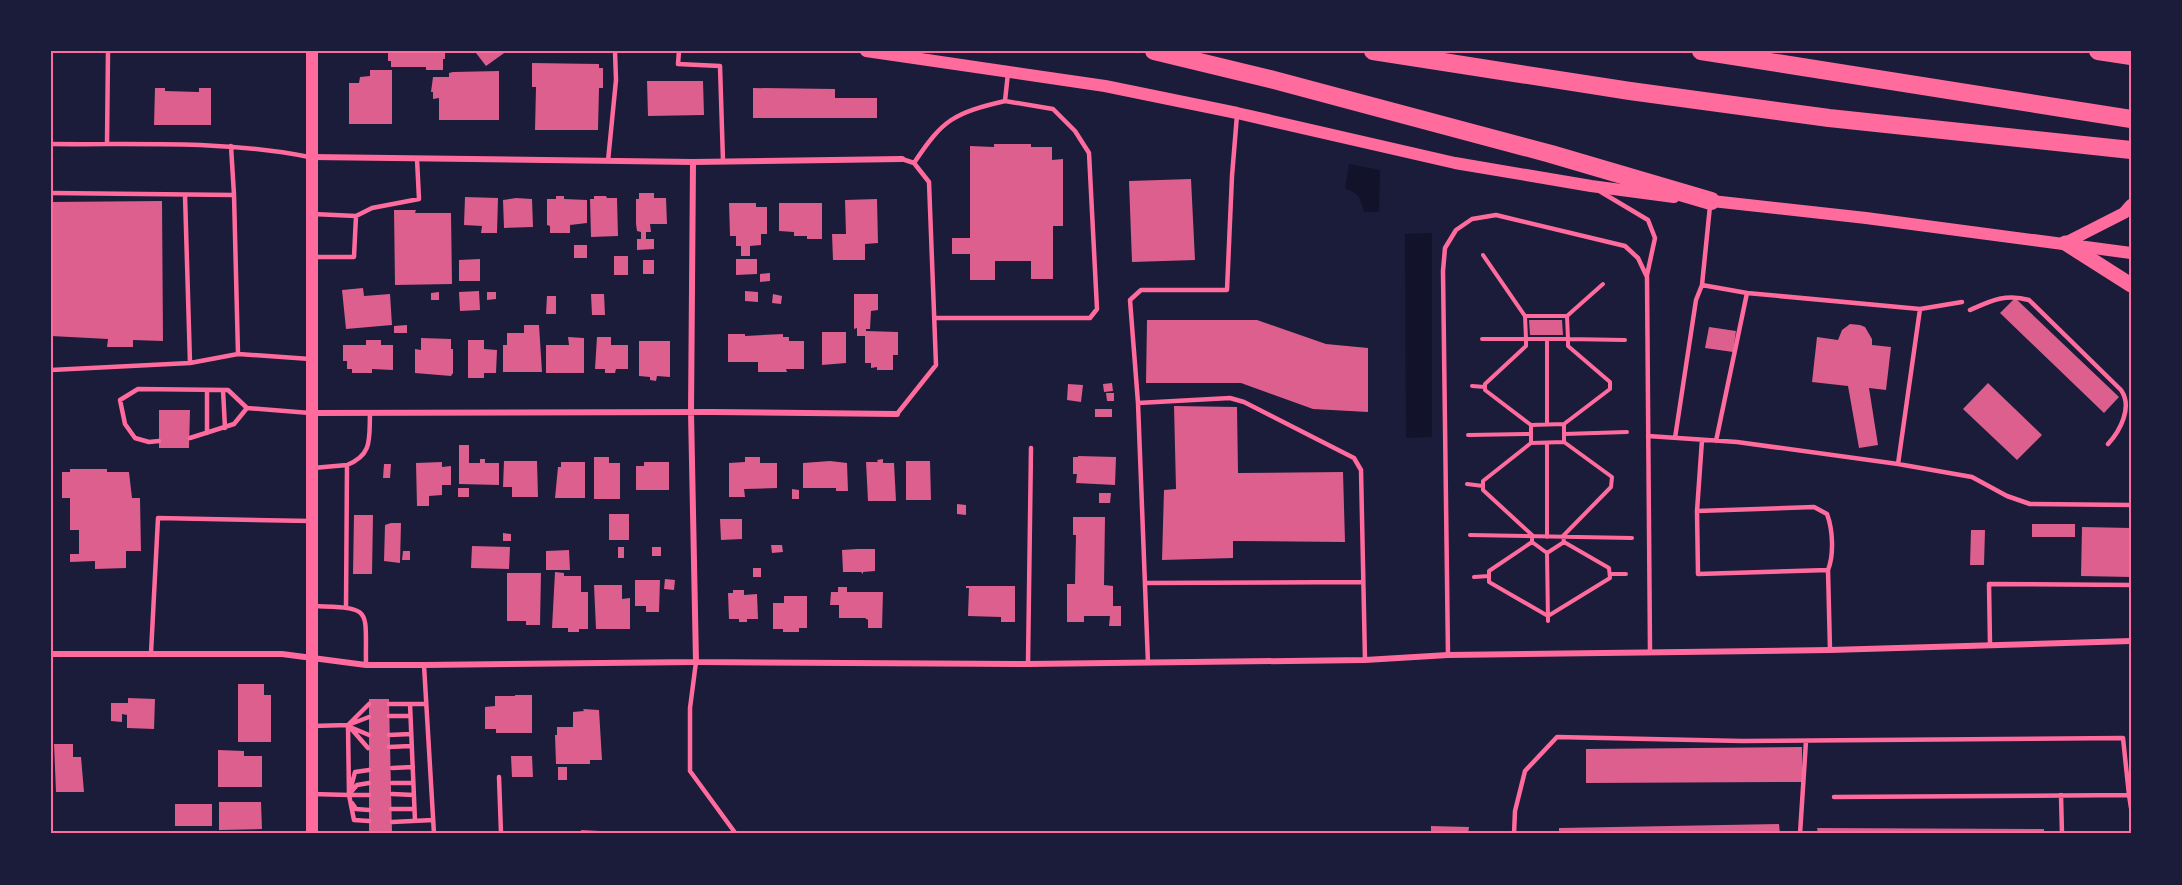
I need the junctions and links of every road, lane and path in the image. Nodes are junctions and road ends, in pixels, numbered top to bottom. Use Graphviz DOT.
graph roads {
  1 [pos="108,51"];
  2 [pos="312,51"];
  3 [pos="615,51"];
  4 [pos="679,51"];
  5 [pos="866,51"];
  6 [pos="1154,51"];
  7 [pos="1373,51"];
  8 [pos="1701,51"];
  9 [pos="2098,51"];
  10 [pos="2131,56"];
  11 [pos="1008,73"];
  12 [pos="1005,101"];
  13 [pos="1237,113"];
  14 [pos="2131,119"];
  15 [pos="51,144"];
  16 [pos="108,144"];
  17 [pos="231,146"];
  18 [pos="2131,150"];
  19 [pos="312,157"];
  20 [pos="417,159"];
  21 [pos="902,159"];
  22 [pos="608,161"];
  23 [pos="723,161"];
  24 [pos="693,162"];
  25 [pos="914,164"];
  26 [pos="1592,186"];
  27 [pos="51,193"];
  28 [pos="185,195"];
  29 [pos="234,195"];
  30 [pos="1711,201"];
  31 [pos="2131,205"];
  32 [pos="313,214"];
  33 [pos="356,216"];
  34 [pos="2065,243"];
  35 [pos="2131,252"];
  36 [pos="1483,255"];
  37 [pos="313,257"];
  38 [pos="1647,277"];
  39 [pos="1603,284"];
  40 [pos="1702,285"];
  41 [pos="2131,285"];
  42 [pos="1747,293"];
  43 [pos="1962,302"];
  44 [pos="1920,309"];
  45 [pos="1970,310"];
  46 [pos="1525,316"];
  47 [pos="1567,316"];
  48 [pos="934,318"];
  49 [pos="1482,339"];
  50 [pos="1526,339"];
  51 [pos="1547,339"];
  52 [pos="1568,339"];
  53 [pos="1625,340"];
  54 [pos="238,354"];
  55 [pos="313,359"];
  56 [pos="190,363"];
  57 [pos="51,370"];
  58 [pos="1472,386"];
  59 [pos="1485,387"];
  60 [pos="207,390"];
  61 [pos="223,390"];
  62 [pos="1138,403"];
  63 [pos="247,408"];
  64 [pos="691,412"];
  65 [pos="313,413"];
  66 [pos="370,414"];
  67 [pos="897,414"];
  68 [pos="1547,424"];
  69 [pos="1564,424"];
  70 [pos="1531,425"];
  71 [pos="225,428"];
  72 [pos="1627,432"];
  73 [pos="207,433"];
  74 [pos="1531,434"];
  75 [pos="1564,434"];
  76 [pos="1468,435"];
  77 [pos="1648,436"];
  78 [pos="190,438"];
  79 [pos="1675,438"];
  80 [pos="1702,440"];
  81 [pos="159,441"];
  82 [pos="1716,441"];
  83 [pos="1547,442"];
  84 [pos="1564,442"];
  85 [pos="1531,443"];
  86 [pos="2108,444"];
  87 [pos="1031,448"];
  88 [pos="1899,464"];
  89 [pos="347,465"];
  90 [pos="313,468"];
  91 [pos="1467,484"];
  92 [pos="1483,486"];
  93 [pos="2131,505"];
  94 [pos="1697,511"];
  95 [pos="313,520"];
  96 [pos="1470,535"];
  97 [pos="1532,536"];
  98 [pos="1547,537"];
  99 [pos="1632,538"];
  100 [pos="1564,540"];
  101 [pos="1532,542"];
  102 [pos="1547,553"];
  103 [pos="1828,570"];
  104 [pos="1610,574"];
  105 [pos="1626,574"];
  106 [pos="1489,576"];
  107 [pos="1474,577"];
  108 [pos="1363,582"];
  109 [pos="1144,583"];
  110 [pos="2131,585"];
  111 [pos="313,606"];
  112 [pos="346,608"];
  113 [pos="1548,619"];
  114 [pos="2131,641"];
  115 [pos="1990,645"];
  116 [pos="1830,650"];
  117 [pos="1650,651"];
  118 [pos="152,652"];
  119 [pos="51,654"];
  120 [pos="1448,655"];
  121 [pos="312,656"];
  122 [pos="1365,660"];
  123 [pos="696,662"];
  124 [pos="1148,663"];
  125 [pos="1028,664"];
  126 [pos="366,665"];
  127 [pos="424,665"];
  128 [pos="369,704"];
  129 [pos="389,704"];
  130 [pos="410,704"];
  131 [pos="426,704"];
  132 [pos="389,716"];
  133 [pos="410,716"];
  134 [pos="369,717"];
  135 [pos="348,725"];
  136 [pos="312,726"];
  137 [pos="411,734"];
  138 [pos="369,735"];
  139 [pos="389,735"];
  140 [pos="1806,741"];
  141 [pos="411,746"];
  142 [pos="389,747"];
  143 [pos="369,748"];
  144 [pos="412,767"];
  145 [pos="392,768"];
  146 [pos="369,770"];
  147 [pos="499,777"];
  148 [pos="369,783"];
  149 [pos="392,783"];
  150 [pos="413,783"];
  151 [pos="312,794"];
  152 [pos="392,794"];
  153 [pos="349,795"];
  154 [pos="369,795"];
  155 [pos="414,795"];
  156 [pos="2061,795"];
  157 [pos="2130,795"];
  158 [pos="1833,797"];
  159 [pos="2131,808"];
  160 [pos="391,809"];
  161 [pos="414,809"];
  162 [pos="369,810"];
  163 [pos="369,820"];
  164 [pos="433,820"];
  165 [pos="415,821"];
  166 [pos="392,822"];
  167 [pos="312,834"];
  168 [pos="736,834"];
  169 [pos="1514,834"];
  170 [pos="1800,834"];
  171 [pos="2062,834"];
  1 -- 16 [label="lane"];
  2 -- 19 [label="main road"];
  3 -- 22 [label="lane"];
  4 -- 23 [label="lane"];
  5 -- 11 [label="main road"];
  6 -- 30 [label="highway"];
  7 -- 18 [label="highway"];
  8 -- 14 [label="highway"];
  9 -- 10 [label="highway"];
  11 -- 12 [label="lane"];
  11 -- 13 [label="main road"];
  12 -- 25 [label="lane"];
  12 -- 48 [label="lane"];
  13 -- 26 [label="main road"];
  13 -- 62 [label="lane"];
  15 -- 16 [label="lane"];
  16 -- 17 [label="lane"];
  17 -- 19 [label="lane"];
  17 -- 29 [label="lane"];
  19 -- 20 [label="street"];
  19 -- 32 [label="main road"];
  20 -- 22 [label="street"];
  20 -- 33 [label="lane"];
  21 -- 23 [label="street"];
  21 -- 25 [label="lane"];
  22 -- 24 [label="street"];
  23 -- 24 [label="street"];
  24 -- 64 [label="street"];
  25 -- 48 [label="lane"];
  26 -- 30 [label="main road"];
  26 -- 38 [label="lane"];
  27 -- 28 [label="lane"];
  28 -- 29 [label="lane"];
  28 -- 56 [label="lane"];
  29 -- 54 [label="lane"];
  30 -- 34 [label="main road"];
  30 -- 40 [label="lane"];
  31 -- 34 [label="main road"];
  32 -- 33 [label="lane"];
  32 -- 37 [label="main road"];
  33 -- 37 [label="lane"];
  34 -- 35 [label="main road"];
  34 -- 41 [label="main road"];
  36 -- 46 [label="path"];
  37 -- 55 [label="main road"];
  38 -- 77 [label="lane"];
  38 -- 120 [label="lane"];
  39 -- 47 [label="path"];
  40 -- 42 [label="lane"];
  40 -- 79 [label="lane"];
  42 -- 44 [label="lane"];
  42 -- 82 [label="lane"];
  43 -- 44 [label="lane"];
  44 -- 88 [label="lane"];
  45 -- 86 [label="lane"];
  46 -- 47 [label="path"];
  46 -- 50 [label="path"];
  47 -- 52 [label="path"];
  48 -- 67 [label="lane"];
  49 -- 50 [label="path"];
  50 -- 51 [label="path"];
  50 -- 59 [label="path"];
  51 -- 52 [label="path"];
  51 -- 68 [label="path"];
  52 -- 53 [label="path"];
  52 -- 69 [label="path"];
  54 -- 55 [label="lane"];
  54 -- 56 [label="lane"];
  55 -- 65 [label="main road"];
  56 -- 57 [label="lane"];
  58 -- 59 [label="path"];
  59 -- 70 [label="path"];
  60 -- 61 [label="lane"];
  60 -- 73 [label="lane"];
  60 -- 81 [label="lane"];
  61 -- 63 [label="lane"];
  61 -- 71 [label="lane"];
  62 -- 108 [label="lane"];
  62 -- 109 [label="lane"];
  63 -- 65 [label="lane"];
  63 -- 71 [label="lane"];
  64 -- 66 [label="street"];
  64 -- 67 [label="street"];
  64 -- 123 [label="street"];
  65 -- 66 [label="street"];
  65 -- 90 [label="main road"];
  66 -- 89 [label="lane"];
  68 -- 69 [label="path"];
  68 -- 70 [label="path"];
  69 -- 75 [label="path"];
  70 -- 74 [label="path"];
  71 -- 73 [label="lane"];
  72 -- 75 [label="path"];
  73 -- 78 [label="lane"];
  74 -- 76 [label="path"];
  74 -- 85 [label="path"];
  75 -- 84 [label="path"];
  77 -- 79 [label="lane"];
  77 -- 117 [label="lane"];
  79 -- 80 [label="lane"];
  80 -- 82 [label="lane"];
  80 -- 94 [label="lane"];
  82 -- 88 [label="lane"];
  83 -- 84 [label="path"];
  83 -- 85 [label="path"];
  83 -- 98 [label="path"];
  84 -- 100 [label="path"];
  85 -- 92 [label="path"];
  87 -- 125 [label="lane"];
  88 -- 93 [label="lane"];
  89 -- 90 [label="lane"];
  89 -- 112 [label="lane"];
  90 -- 95 [label="main road"];
  91 -- 92 [label="path"];
  92 -- 97 [label="path"];
  94 -- 103 [label="lane"];
  94 -- 103 [label="lane"];
  95 -- 111 [label="main road"];
  95 -- 118 [label="lane"];
  96 -- 97 [label="path"];
  97 -- 98 [label="path"];
  97 -- 101 [label="path"];
  98 -- 100 [label="path"];
  99 -- 100 [label="path"];
  100 -- 102 [label="path"];
  100 -- 104 [label="path"];
  101 -- 102 [label="path"];
  101 -- 106 [label="path"];
  102 -- 113 [label="path"];
  103 -- 116 [label="lane"];
  104 -- 105 [label="path"];
  104 -- 113 [label="path"];
  106 -- 107 [label="path"];
  106 -- 113 [label="path"];
  108 -- 109 [label="lane"];
  108 -- 122 [label="lane"];
  109 -- 124 [label="lane"];
  110 -- 115 [label="lane"];
  111 -- 112 [label="lane"];
  111 -- 121 [label="main road"];
  112 -- 126 [label="lane"];
  114 -- 115 [label="street"];
  115 -- 116 [label="street"];
  116 -- 117 [label="street"];
  117 -- 120 [label="street"];
  118 -- 119 [label="street"];
  118 -- 121 [label="street"];
  120 -- 122 [label="street"];
  121 -- 126 [label="street"];
  121 -- 136 [label="main road"];
  122 -- 124 [label="street"];
  123 -- 125 [label="street"];
  123 -- 127 [label="street"];
  123 -- 168 [label="lane"];
  124 -- 125 [label="street"];
  126 -- 127 [label="street"];
  127 -- 131 [label="lane"];
  128 -- 135 [label="lane"];
  129 -- 130 [label="lane"];
  130 -- 131 [label="lane"];
  130 -- 133 [label="lane"];
  131 -- 164 [label="lane"];
  132 -- 133 [label="lane"];
  133 -- 137 [label="lane"];
  134 -- 135 [label="lane"];
  135 -- 136 [label="lane"];
  135 -- 138 [label="lane"];
  135 -- 143 [label="lane"];
  135 -- 153 [label="lane"];
  136 -- 151 [label="main road"];
  137 -- 139 [label="lane"];
  137 -- 141 [label="lane"];
  140 -- 157 [label="lane"];
  140 -- 169 [label="lane"];
  140 -- 170 [label="lane"];
  141 -- 142 [label="lane"];
  141 -- 144 [label="lane"];
  144 -- 145 [label="lane"];
  144 -- 150 [label="lane"];
  146 -- 153 [label="lane"];
  147 -- 164 [label="lane"];
  148 -- 153 [label="lane"];
  149 -- 150 [label="lane"];
  150 -- 155 [label="lane"];
  151 -- 153 [label="lane"];
  151 -- 167 [label="main road"];
  152 -- 155 [label="lane"];
  153 -- 154 [label="lane"];
  153 -- 162 [label="lane"];
  153 -- 163 [label="lane"];
  155 -- 161 [label="lane"];
  156 -- 157 [label="lane"];
  156 -- 158 [label="lane"];
  156 -- 171 [label="lane"];
  157 -- 159 [label="lane"];
  160 -- 161 [label="lane"];
  161 -- 165 [label="lane"];
  164 -- 165 [label="lane"];
  165 -- 166 [label="lane"];
}
